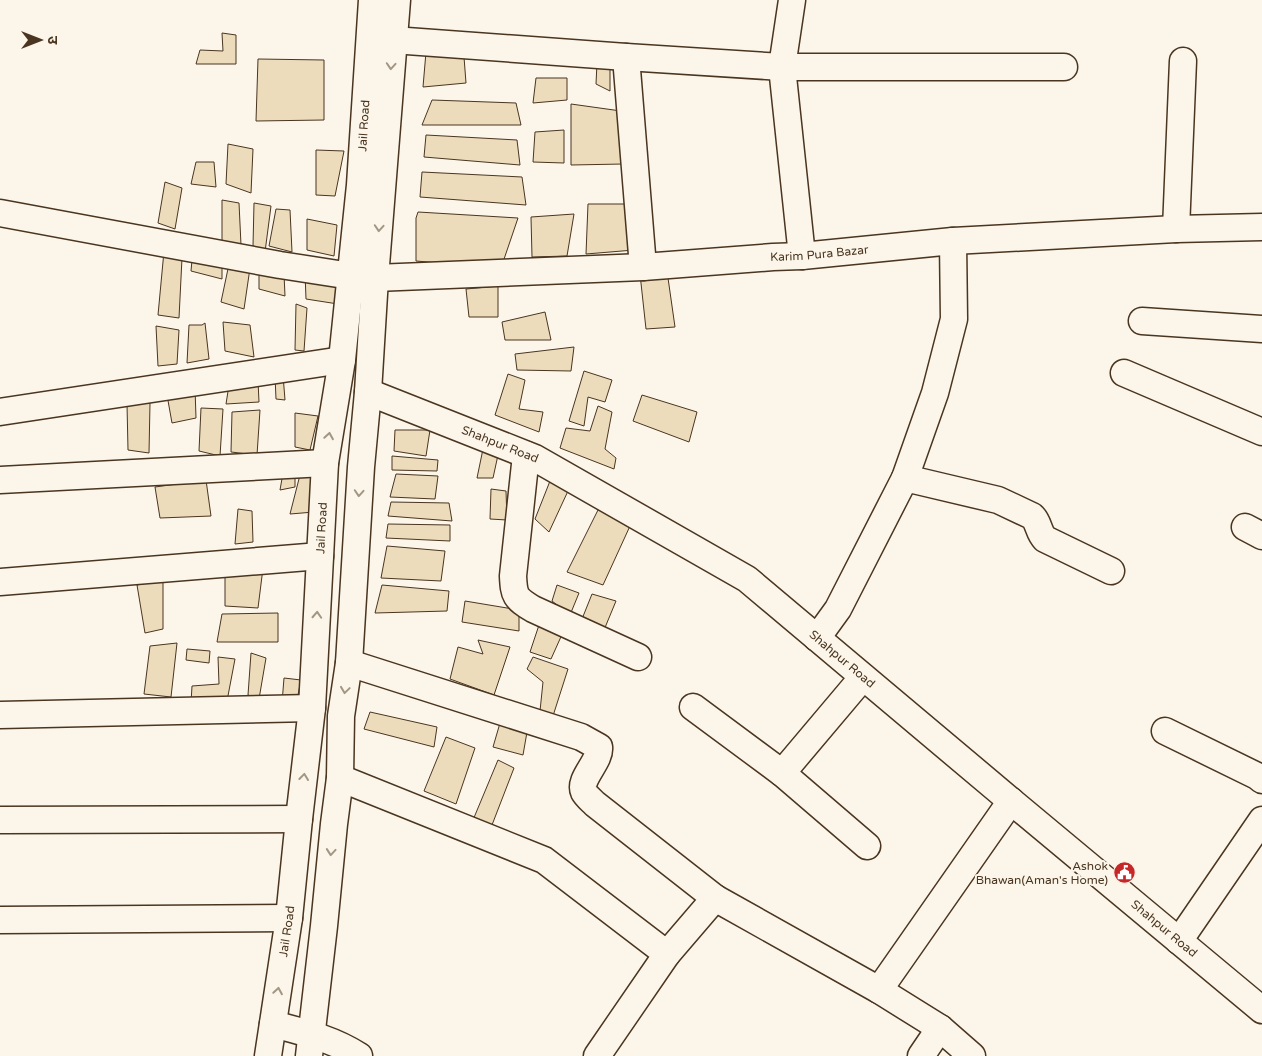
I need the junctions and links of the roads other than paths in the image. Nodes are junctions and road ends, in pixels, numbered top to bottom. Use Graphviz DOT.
graph roads {
  1 [pos="372,0"];
  2 [pos="397,0"];
  3 [pos="792,0"];
  4 [pos="393,40"];
  5 [pos="626,57"];
  6 [pos="1182,61"];
  7 [pos="782,67"];
  8 [pos="1064,67"];
  9 [pos="0,213"];
  10 [pos="1262,226"];
  11 [pos="1176,229"];
  12 [pos="953,241"];
  13 [pos="802,256"];
  14 [pos="643,267"];
  15 [pos="363,277"];
  16 [pos="1142,322"];
  17 [pos="1262,328"];
  18 [pos="342,360"];
  19 [pos="1124,373"];
  20 [pos="368,392"];
  21 [pos="0,412"];
  22 [pos="1262,432"];
  23 [pos="526,455"];
  24 [pos="325,463"];
  25 [pos="905,478"];
  26 [pos="0,480"];
  27 [pos="320,556"];
  28 [pos="1111,571"];
  29 [pos="0,582"];
  30 [pos="817,638"];
  31 [pos="638,657"];
  32 [pos="349,663"];
  33 [pos="863,677"];
  34 [pos="692,707"];
  35 [pos="312,708"];
  36 [pos="0,715"];
  37 [pos="1165,731"];
  38 [pos="782,773"];
  39 [pos="340,778"];
  40 [pos="1262,780"];
  41 [pos="1010,801"];
  42 [pos="299,819"];
  43 [pos="0,820"];
  44 [pos="1262,820"];
  45 [pos="867,846"];
  46 [pos="715,898"];
  47 [pos="289,918"];
  48 [pos="0,920"];
  49 [pos="1179,941"];
  50 [pos="667,954"];
  51 [pos="879,990"];
  52 [pos="1262,1010"];
  53 [pos="273,1024"];
  54 [pos="940,1028"];
  55 [pos="310,1045"];
  56 [pos="268,1056"];
  57 [pos="360,1056"];
  58 [pos="597,1056"];
  59 [pos="921,1056"];
  60 [pos="972,1056"];
  1 -- 15 [label="street, Jail Road"];
  2 -- 4 [label="street, Jail Road"];
  3 -- 7 [label="street"];
  4 -- 5 [label="street"];
  4 -- 15 [label="street, Jail Road, one-way"];
  5 -- 7 [label="street"];
  5 -- 14 [label="street"];
  6 -- 11 [label="street"];
  7 -- 8 [label="street"];
  7 -- 13 [label="street"];
  9 -- 15 [label="street, Karim Pura Bazar"];
  10 -- 11 [label="street, Karim Pura Bazar"];
  11 -- 12 [label="street, Karim Pura Bazar"];
  12 -- 13 [label="street, Karim Pura Bazar"];
  12 -- 25 [label="street"];
  13 -- 14 [label="street, Karim Pura Bazar"];
  14 -- 15 [label="street, Karim Pura Bazar"];
  15 -- 18 [label="street, Jail Road"];
  15 -- 20 [label="street, Jail Road"];
  16 -- 17 [label="street"];
  18 -- 21 [label="street"];
  24 -- 18 [label="street, Jail Road, one-way"];
  19 -- 22 [label="street"];
  20 -- 23 [label="street, Shahpur Road"];
  20 -- 32 [label="street, Jail Road, one-way"];
  23 -- 30 [label="street, Shahpur Road"];
  23 -- 31 [label="street"];
  24 -- 26 [label="street"];
  24 -- 27 [label="street, Jail Road"];
  25 -- 28 [label="street"];
  25 -- 30 [label="street"];
  27 -- 29 [label="street"];
  35 -- 27 [label="street, Jail Road, one-way"];
  30 -- 33 [label="street, Shahpur Road"];
  32 -- 39 [label="street, Jail Road, one-way"];
  32 -- 46 [label="street"];
  33 -- 38 [label="street"];
  33 -- 41 [label="street, Shahpur Road"];
  34 -- 38 [label="street"];
  35 -- 36 [label="street"];
  42 -- 35 [label="street, Jail Road, one-way"];
  37 -- 40 [label="street"];
  38 -- 45 [label="street"];
  39 -- 50 [label="street"];
  39 -- 55 [label="street, Jail Road, one-way"];
  41 -- 49 [label="street, Shahpur Road"];
  41 -- 51 [label="street"];
  42 -- 43 [label="street"];
  42 -- 47 [label="street, Jail Road"];
  44 -- 49 [label="street"];
  46 -- 50 [label="street"];
  46 -- 51 [label="street"];
  47 -- 48 [label="street"];
  53 -- 47 [label="street, Jail Road, one-way"];
  49 -- 52 [label="street, Shahpur Road"];
  50 -- 58 [label="street"];
  51 -- 54 [label="street"];
  53 -- 55 [label="street"];
  53 -- 56 [label="street, Jail Road"];
  54 -- 59 [label="street"];
  54 -- 60 [label="street"];
  55 -- 57 [label="street"];
}
